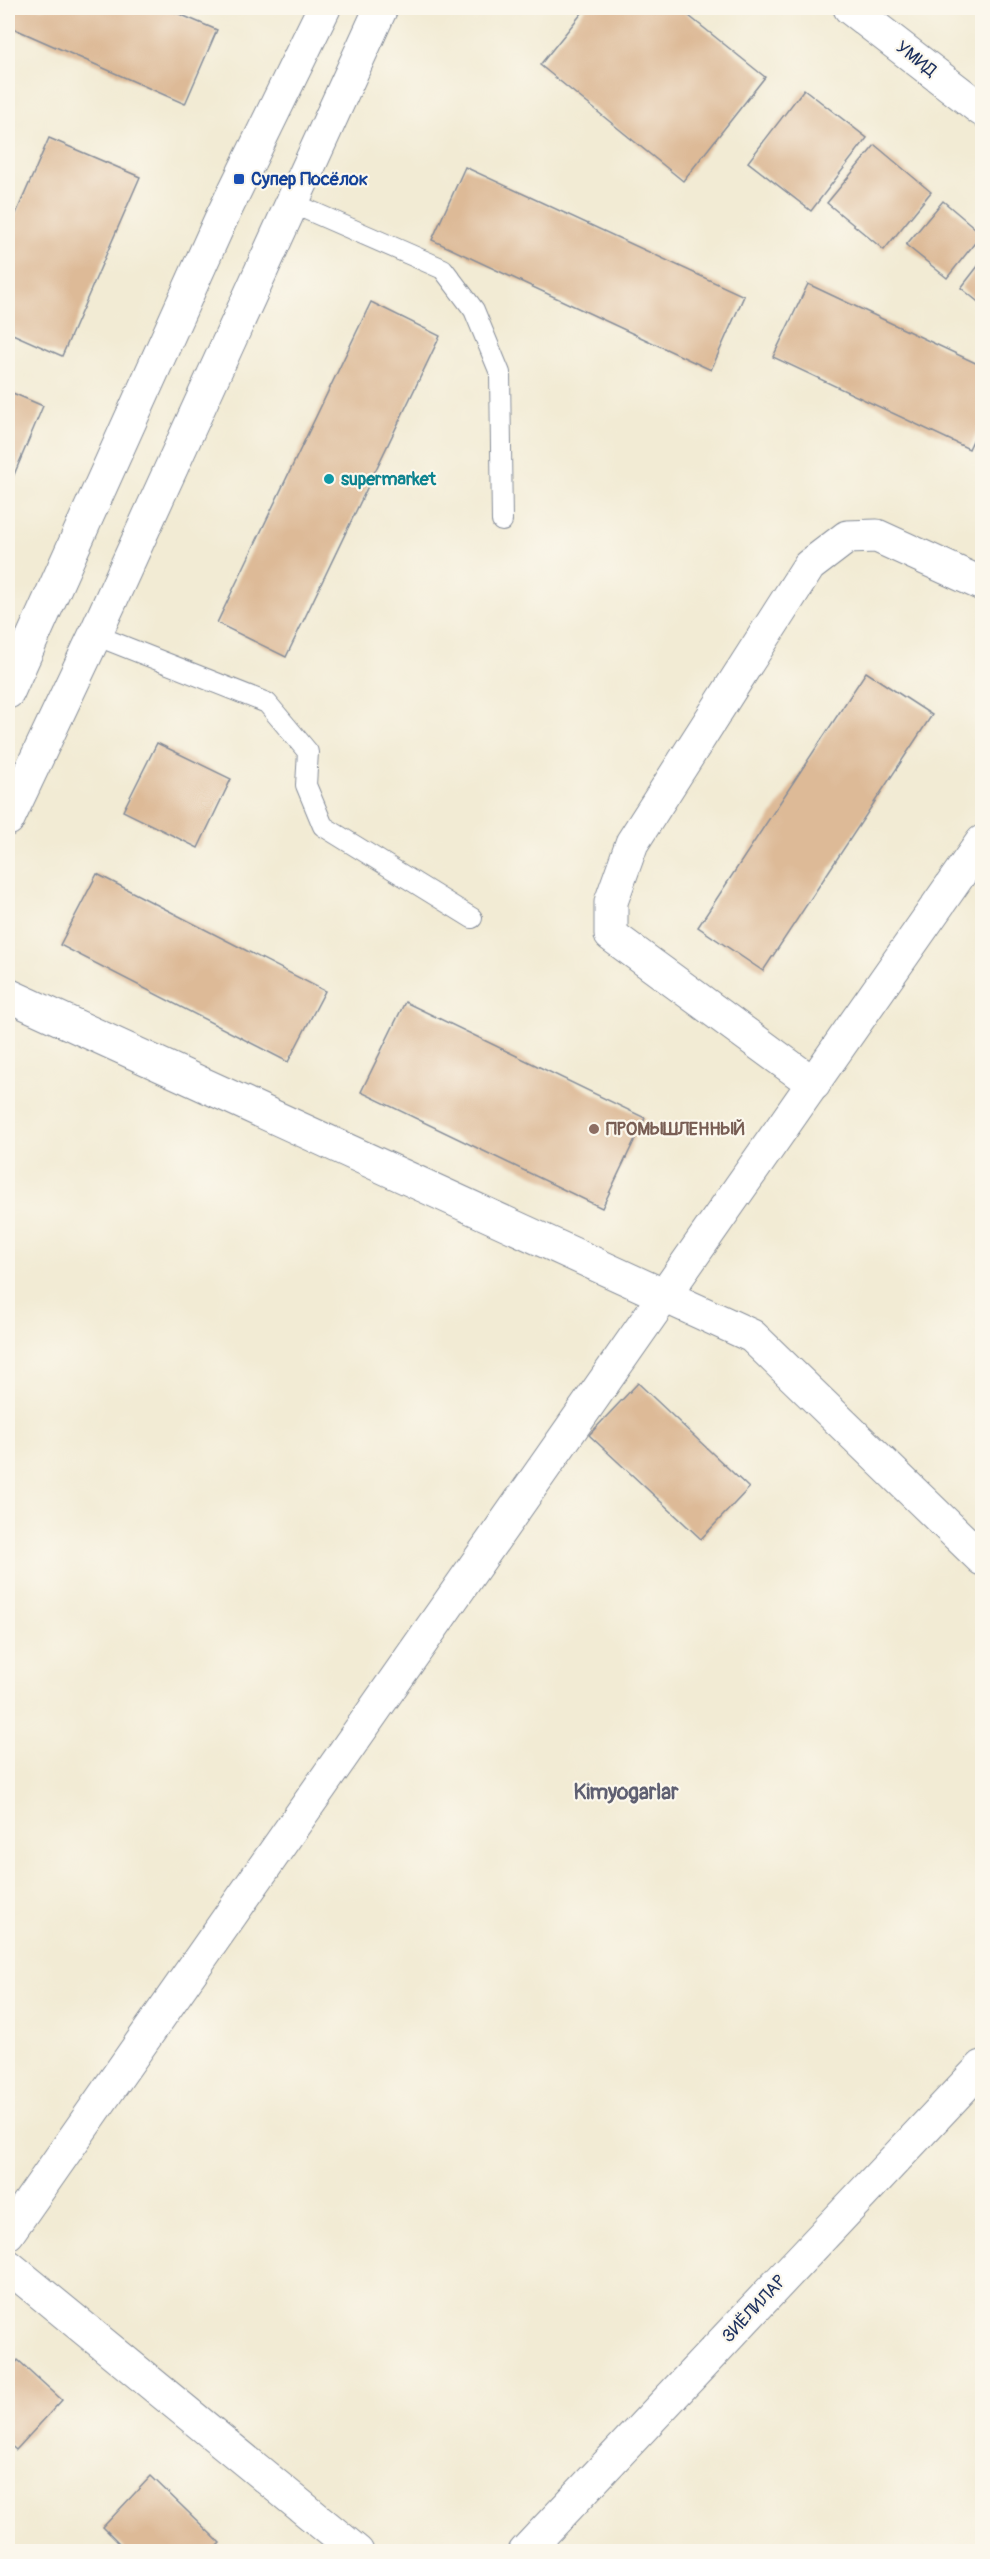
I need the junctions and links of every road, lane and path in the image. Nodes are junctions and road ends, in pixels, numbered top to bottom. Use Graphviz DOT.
graph roads {
  1 [pos="324,8"];
  2 [pos="381,8"];
  3 [pos="850,8"];
  4 [pos="982,110"];
  5 [pos="292,204"];
  6 [pos="502,521"];
  7 [pos="982,584"];
  8 [pos="95,635"];
  9 [pos="8,692"];
  10 [pos="8,819"];
  11 [pos="982,842"];
  12 [pos="472,918"];
  13 [pos="8,995"];
  14 [pos="814,1084"];
  15 [pos="665,1296"];
  16 [pos="982,1559"];
  17 [pos="982,2067"];
  18 [pos="8,2233"];
  19 [pos="8,2267"];
  20 [pos="357,2552"];
  21 [pos="525,2552"];
  1 -- 9 [label="street"];
  2 -- 5 [label="street"];
  3 -- 4 [label="street, УМИД"];
  5 -- 6 [label="lane"];
  5 -- 8 [label="street"];
  7 -- 14 [label="street"];
  8 -- 10 [label="street"];
  8 -- 12 [label="lane"];
  11 -- 14 [label="street"];
  13 -- 15 [label="street"];
  14 -- 15 [label="street"];
  15 -- 16 [label="street"];
  15 -- 18 [label="street"];
  17 -- 21 [label="street, ЗИЁЛИЛАР"];
  19 -- 20 [label="street"];
}
